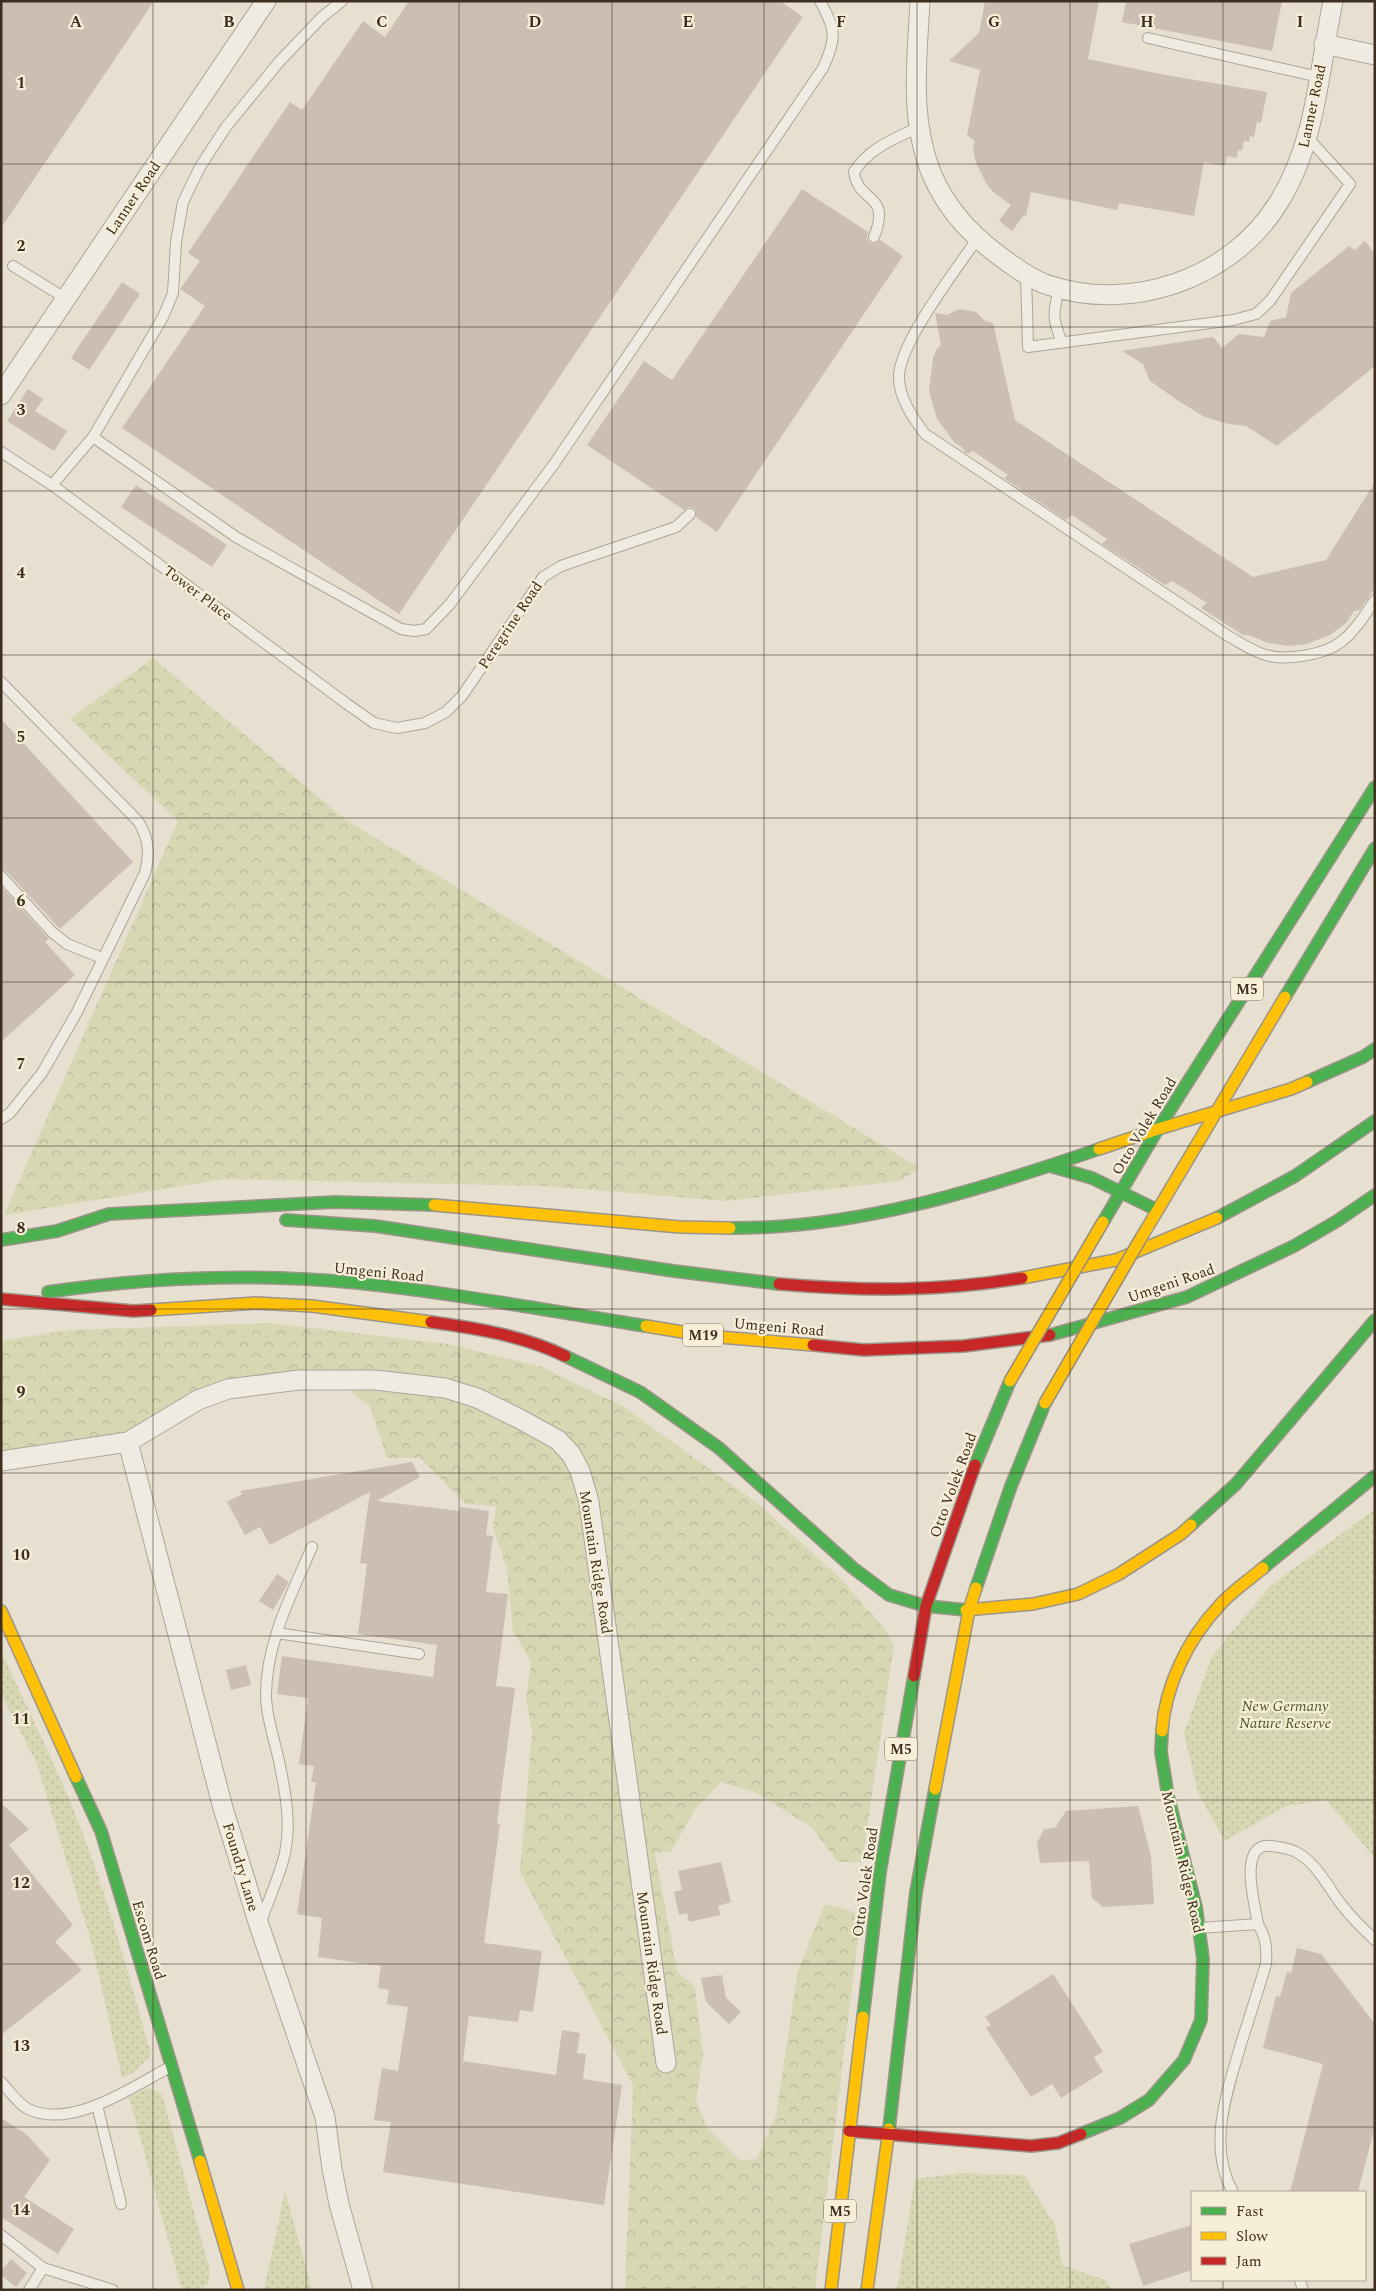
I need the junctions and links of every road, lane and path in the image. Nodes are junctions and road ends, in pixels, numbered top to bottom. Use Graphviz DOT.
graph roads {
  1 [pos="266,1"];
  2 [pos="342,1"];
  3 [pos="820,1"];
  4 [pos="920,1"];
  5 [pos="1333,1"];
  6 [pos="1148,38"];
  7 [pos="1324,44"];
  8 [pos="1375,55"];
  9 [pos="1318,77"];
  10 [pos="919,127"];
  11 [pos="1308,138"];
  12 [pos="874,236"];
  13 [pos="977,239"];
  14 [pos="13,266"];
  15 [pos="1026,274"];
  16 [pos="1060,288"];
  17 [pos="65,298"];
  18 [pos="1062,342"];
  19 [pos="1,395"];
  20 [pos="94,437"];
  21 [pos="1,452"];
  22 [pos="52,485"];
  23 [pos="690,514"];
  24 [pos="1375,600"];
  25 [pos="1,682"];
  26 [pos="397,728"];
  27 [pos="1375,788"];
  28 [pos="1375,848"];
  29 [pos="1,876"];
  30 [pos="102,958"];
  31 [pos="1375,1049"];
  32 [pos="1216,1113"];
  33 [pos="1,1120"];
  34 [pos="1375,1121"];
  35 [pos="1158,1129"];
  36 [pos="1050,1166"];
  37 [pos="1122,1192"];
  38 [pos="1375,1194"];
  39 [pos="1157,1210"];
  40 [pos="244,1219"];
  41 [pos="273,1219"];
  42 [pos="58,1231"];
  43 [pos="1,1240"];
  44 [pos="3,1299"];
  45 [pos="1375,1320"];
  46 [pos="128,1442"];
  47 [pos="1,1461"];
  48 [pos="1375,1476"];
  49 [pos="312,1547"];
  50 [pos="926,1606"];
  51 [pos="969,1610"];
  52 [pos="1,1611"];
  53 [pos="278,1633"];
  54 [pos="419,1654"];
  55 [pos="1258,1924"];
  56 [pos="259,1925"];
  57 [pos="1199,1928"];
  58 [pos="1375,1940"];
  59 [pos="666,2063"];
  60 [pos="171,2067"];
  61 [pos="1,2082"];
  62 [pos="98,2105"];
  63 [pos="849,2131"];
  64 [pos="888,2135"];
  65 [pos="1233,2191"];
  66 [pos="121,2204"];
  67 [pos="1,2234"];
  68 [pos="43,2268"];
  69 [pos="29,2290"];
  70 [pos="113,2290"];
  71 [pos="238,2290"];
  72 [pos="363,2290"];
  73 [pos="831,2290"];
  74 [pos="866,2290"];
  1 -- 17 [label="street, Lanner Road"];
  2 -- 20 [label="lane"];
  3 -- 20 [label="lane"];
  4 -- 10 [label="street, Lanner Road"];
  5 -- 7 [label="street, Lanner Road"];
  6 -- 9 [label="lane"];
  7 -- 8 [label="street"];
  7 -- 9 [label="street, Lanner Road"];
  9 -- 11 [label="street, Lanner Road"];
  10 -- 12 [label="lane"];
  10 -- 13 [label="street, Lanner Road"];
  11 -- 16 [label="street, Lanner Road"];
  11 -- 18 [label="lane"];
  13 -- 15 [label="street, Lanner Road"];
  13 -- 24 [label="lane"];
  14 -- 17 [label="lane"];
  15 -- 16 [label="street, Lanner Road"];
  15 -- 18 [label="lane"];
  16 -- 18 [label="lane"];
  17 -- 19 [label="street, Lanner Road"];
  20 -- 22 [label="lane"];
  21 -- 22 [label="lane, Tower Place"];
  22 -- 26 [label="lane, Tower Place"];
  23 -- 26 [label="lane, Peregrine Road"];
  25 -- 30 [label="lane"];
  27 -- 35 [label="main road, Otto Volek Road / M5"];
  28 -- 32 [label="main road, M5"];
  29 -- 30 [label="lane"];
  30 -- 33 [label="lane"];
  31 -- 32 [label="main road"];
  32 -- 35 [label="main road"];
  32 -- 39 [label="main road, M5"];
  34 -- 41 [label="main road"];
  35 -- 36 [label="main road"];
  35 -- 37 [label="main road, Otto Volek Road / M5"];
  36 -- 37 [label="main road"];
  36 -- 42 [label="main road"];
  37 -- 39 [label="main road"];
  37 -- 50 [label="main road, Otto Volek Road / M5, bridge"];
  38 -- 44 [label="main road, Umgeni Road / M19"];
  39 -- 51 [label="main road, M5, bridge"];
  40 -- 42 [label="main road"];
  42 -- 43 [label="main road"];
  44 -- 50 [label="main road"];
  45 -- 51 [label="main road"];
  46 -- 47 [label="street, Mountain Ridge Road"];
  46 -- 56 [label="street, Foundry Lane"];
  46 -- 59 [label="street, Mountain Ridge Road"];
  48 -- 57 [label="main road, Mountain Ridge Road"];
  49 -- 53 [label="lane"];
  50 -- 51 [label="main road"];
  50 -- 63 [label="main road, Otto Volek Road / M5"];
  51 -- 64 [label="main road, M5"];
  52 -- 60 [label="main road, Escom Road"];
  53 -- 54 [label="lane"];
  53 -- 56 [label="lane"];
  55 -- 57 [label="lane"];
  55 -- 58 [label="lane"];
  55 -- 65 [label="lane"];
  56 -- 72 [label="street, Foundry Lane"];
  57 -- 64 [label="main road, Mountain Ridge Road"];
  60 -- 62 [label="lane"];
  60 -- 71 [label="main road, Escom Road"];
  61 -- 62 [label="lane"];
  62 -- 66 [label="lane"];
  63 -- 64 [label="main road, Mountain Ridge Road"];
  63 -- 73 [label="main road, Otto Volek Road / M5"];
  64 -- 74 [label="main road, M5"];
  67 -- 68 [label="lane"];
  68 -- 69 [label="lane"];
  68 -- 70 [label="lane"];
}
